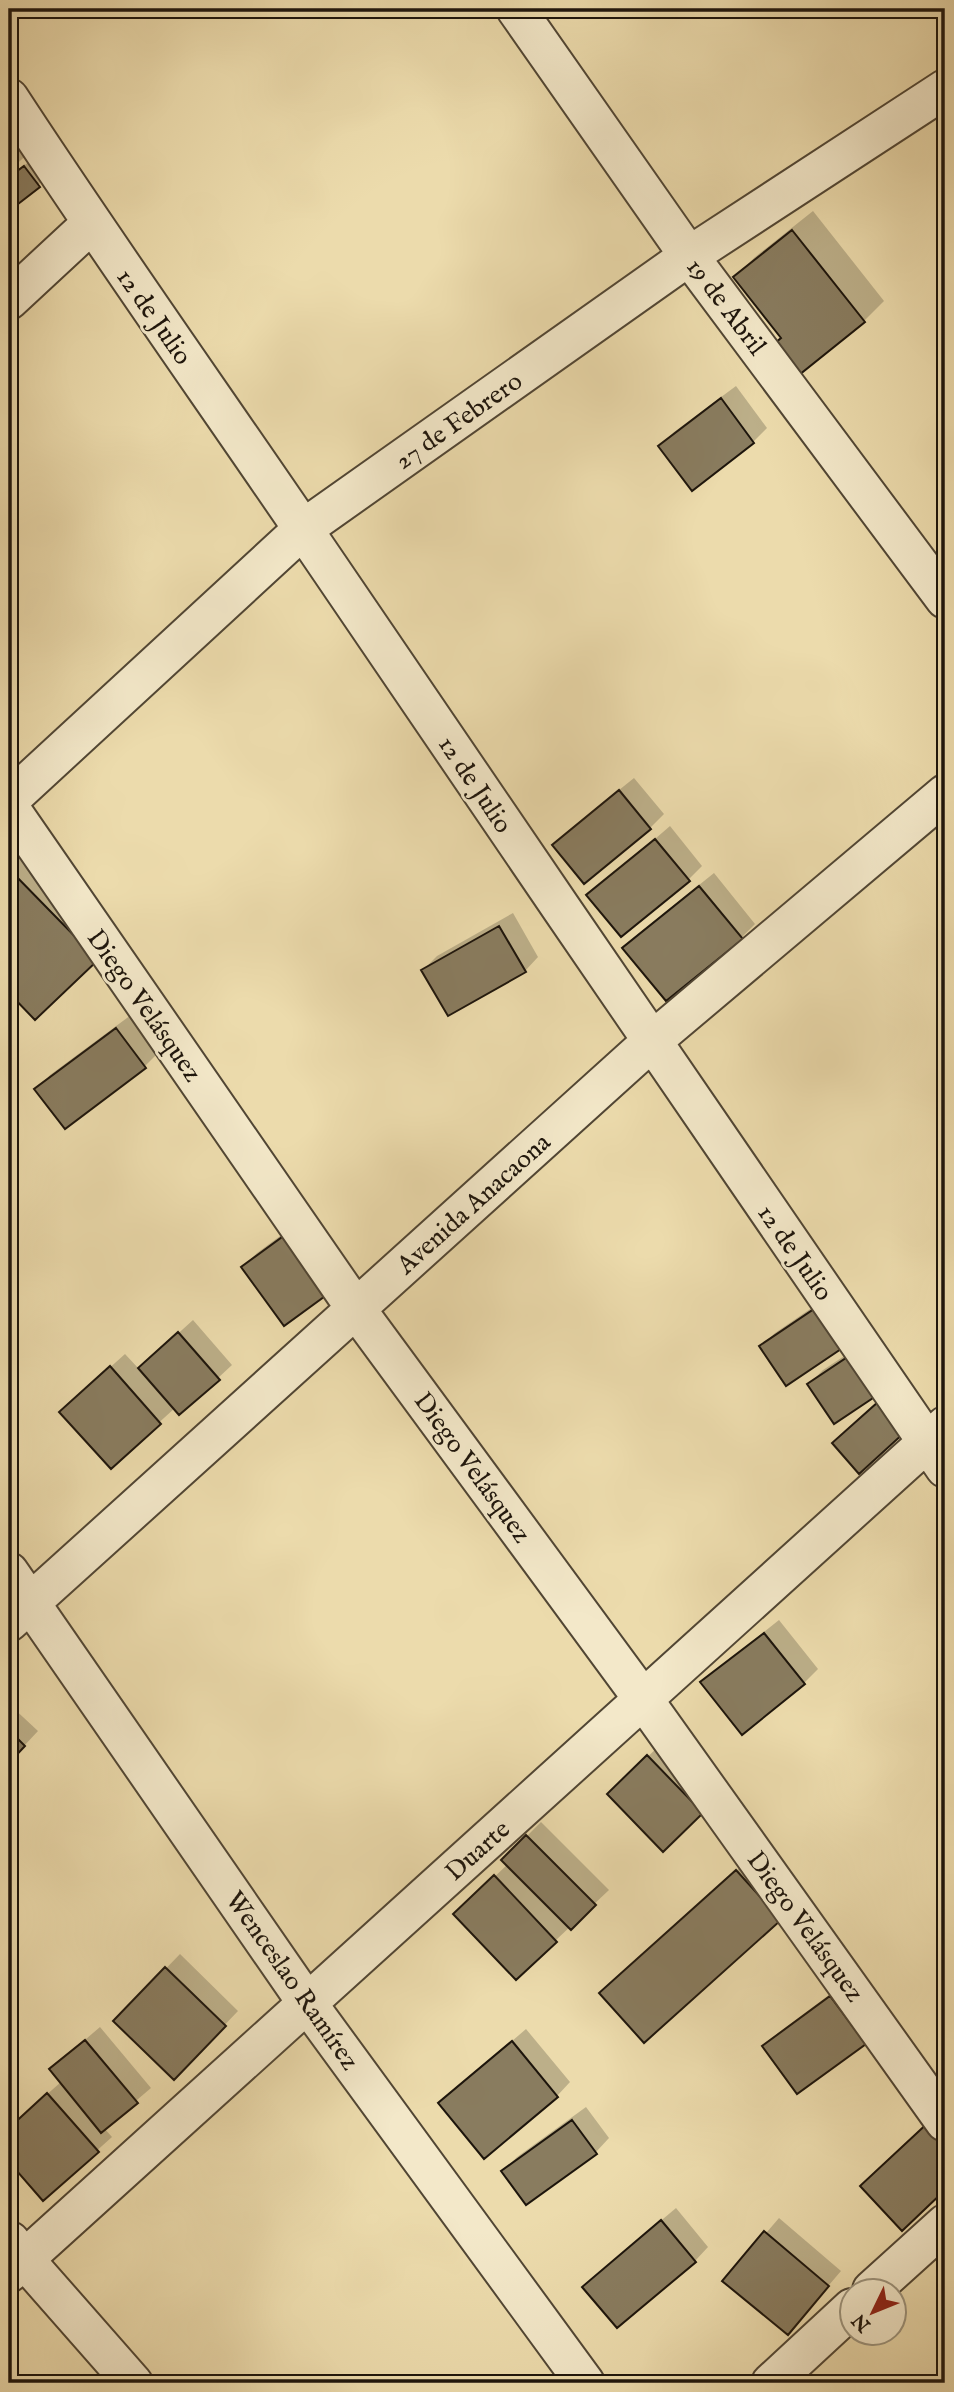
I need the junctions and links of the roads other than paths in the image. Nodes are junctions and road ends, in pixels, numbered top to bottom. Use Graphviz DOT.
graph roads {
  1 [pos="516,9"];
  2 [pos="945,89"];
  3 [pos="9,98"];
  4 [pos="91,224"];
  5 [pos="690,256"];
  6 [pos="9,300"];
  7 [pos="303,529"];
  8 [pos="945,599"];
  9 [pos="945,794"];
  10 [pos="9,800"];
  11 [pos="9,807"];
  12 [pos="651,1042"];
  13 [pos="356,1309"];
  14 [pos="939,1446"];
  15 [pos="9,1572"];
  16 [pos="20,1612"];
  17 [pos="643,1699"];
  18 [pos="307,2003"];
  19 [pos="945,2122"];
  20 [pos="945,2224"];
  21 [pos="14,2257"];
  22 [pos="888,2276"];
  23 [pos="838,2321"];
  24 [pos="133,2383"];
  25 [pos="585,2383"];
  26 [pos="771,2383"];
  1 -- 5 [label="street, 19 de Abril"];
  2 -- 5 [label="street, 27 de Febrero"];
  3 -- 4 [label="street, 12 de Julio"];
  4 -- 6 [label="street"];
  4 -- 7 [label="street, 12 de Julio"];
  5 -- 7 [label="street, 27 de Febrero"];
  5 -- 8 [label="street, 19 de Abril"];
  7 -- 10 [label="street, 27 de Febrero"];
  7 -- 12 [label="street, 12 de Julio"];
  9 -- 12 [label="street, Avenida Anacaona"];
  11 -- 13 [label="street, Diego Velásquez"];
  12 -- 13 [label="street, Avenida Anacaona"];
  12 -- 14 [label="street, 12 de Julio"];
  13 -- 16 [label="street, Avenida Anacaona"];
  13 -- 17 [label="street, Diego Velásquez"];
  14 -- 17 [label="street, Duarte"];
  15 -- 16 [label="street, Wenceslao Ramírez"];
  16 -- 18 [label="street, Wenceslao Ramírez"];
  17 -- 18 [label="street, Duarte"];
  17 -- 19 [label="street, Diego Velásquez"];
  18 -- 21 [label="street, Duarte"];
  18 -- 25 [label="street, Wenceslao Ramírez"];
  20 -- 22 [label="street"];
  21 -- 24 [label="street"];
  23 -- 26 [label="street"];
}
